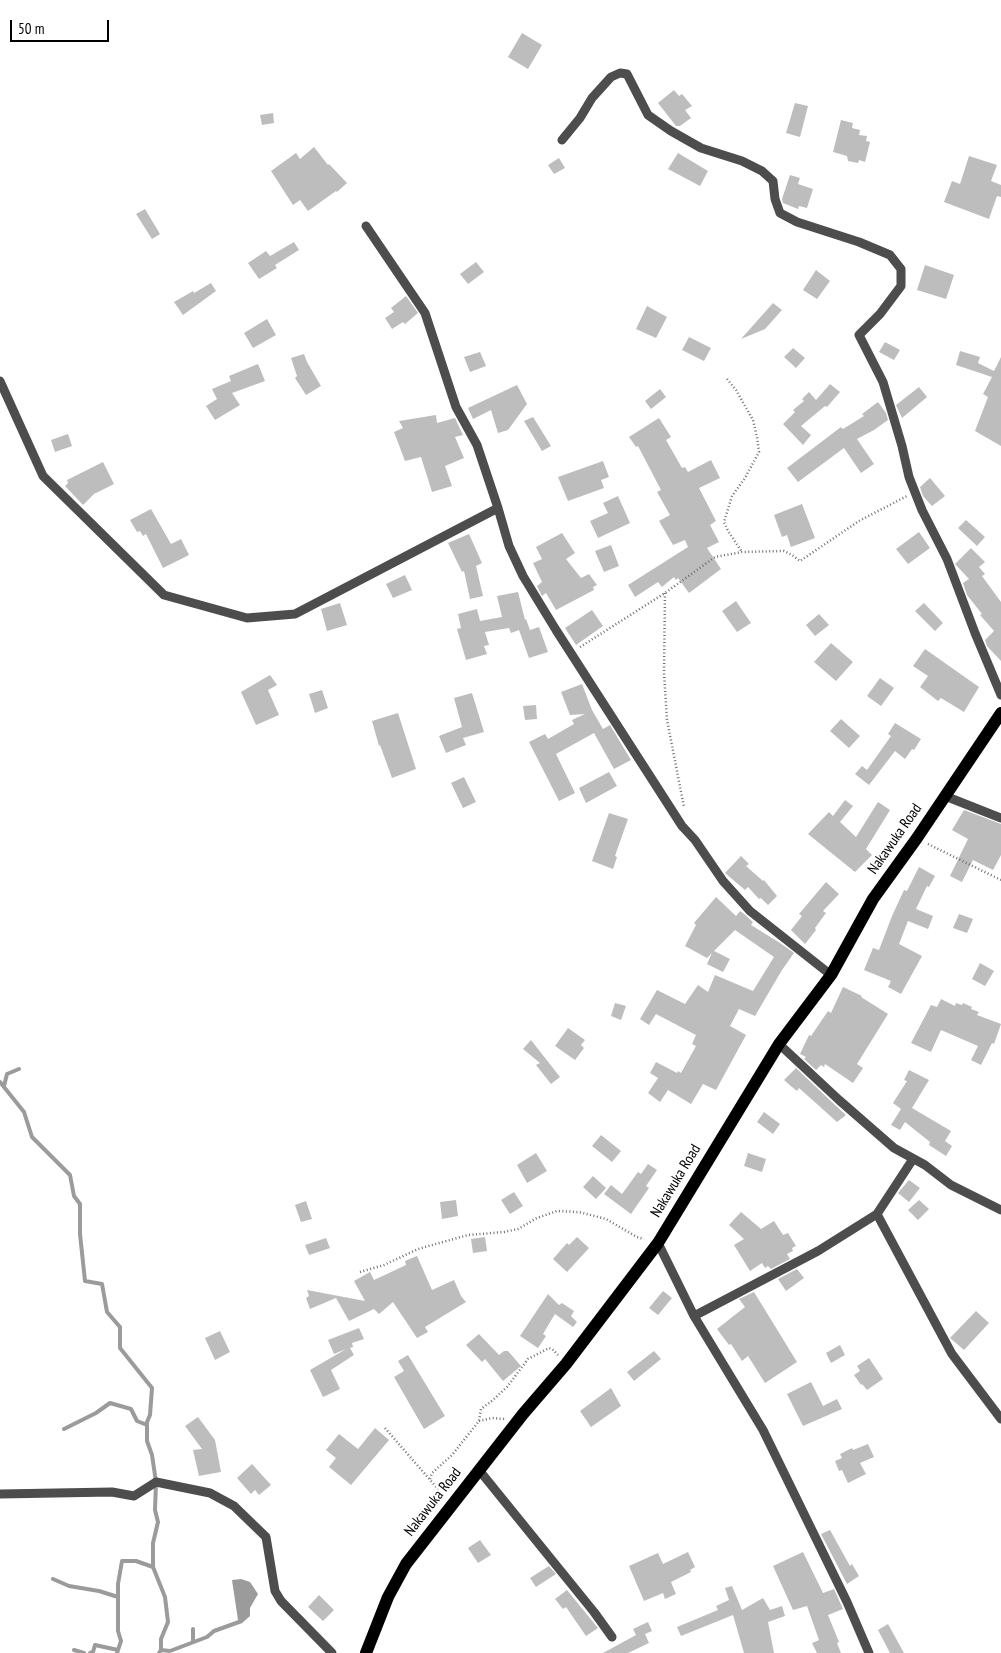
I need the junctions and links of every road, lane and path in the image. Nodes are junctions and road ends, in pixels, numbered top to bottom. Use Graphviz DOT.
graph roads {
  1 [pos="562,140"];
  2 [pos="366,226"];
  3 [pos="727,379"];
  4 [pos="0,381"];
  5 [pos="915,493"];
  6 [pos="498,508"];
  7 [pos="742,552"];
  8 [pos="665,593"];
  9 [pos="570,653"];
  10 [pos="1001,695"];
  11 [pos="1001,714"];
  12 [pos="945,796"];
  13 [pos="1001,818"];
  14 [pos="682,826"];
  15 [pos="917,838"];
  16 [pos="1001,880"];
  17 [pos="831,974"];
  18 [pos="779,1044"];
  19 [pos="913,1159"];
  20 [pos="1001,1210"];
  21 [pos="877,1214"];
  22 [pos="658,1243"];
  23 [pos="360,1272"];
  24 [pos="694,1316"];
  25 [pos="566,1364"];
  26 [pos="523,1414"];
  27 [pos="1001,1419"];
  28 [pos="479,1421"];
  29 [pos="385,1428"];
  30 [pos="479,1470"];
  31 [pos="430,1479"];
  32 [pos="0,1494"];
  33 [pos="452,1504"];
  34 [pos="612,1637"];
  35 [pos="332,1653"];
  36 [pos="366,1653"];
  37 [pos="869,1653"];
  1 -- 5 [label="street"];
  2 -- 6 [label="street"];
  3 -- 7 [label="path"];
  4 -- 6 [label="street"];
  5 -- 7 [label="path"];
  5 -- 10 [label="street"];
  6 -- 9 [label="street"];
  7 -- 8 [label="path"];
  8 -- 9 [label="path"];
  8 -- 14 [label="path"];
  9 -- 14 [label="street"];
  11 -- 12 [label="main road, Nakawuka Road"];
  12 -- 13 [label="street"];
  12 -- 15 [label="main road, Nakawuka Road"];
  14 -- 17 [label="street"];
  15 -- 16 [label="path"];
  15 -- 17 [label="main road, Nakawuka Road"];
  17 -- 18 [label="main road, Nakawuka Road"];
  18 -- 19 [label="street"];
  18 -- 22 [label="main road, Nakawuka Road"];
  19 -- 20 [label="street"];
  19 -- 21 [label="street"];
  21 -- 24 [label="street"];
  21 -- 27 [label="street"];
  22 -- 23 [label="path"];
  22 -- 24 [label="street"];
  22 -- 25 [label="main road, Nakawuka Road"];
  24 -- 37 [label="street"];
  25 -- 26 [label="main road, Nakawuka Road"];
  25 -- 28 [label="path"];
  26 -- 28 [label="path"];
  26 -- 30 [label="main road, Nakawuka Road"];
  28 -- 31 [label="path"];
  29 -- 31 [label="path"];
  30 -- 33 [label="main road, Nakawuka Road"];
  30 -- 34 [label="street"];
  31 -- 33 [label="path"];
  32 -- 35 [label="street"];
  33 -- 36 [label="main road, Nakawuka Road"];
}
